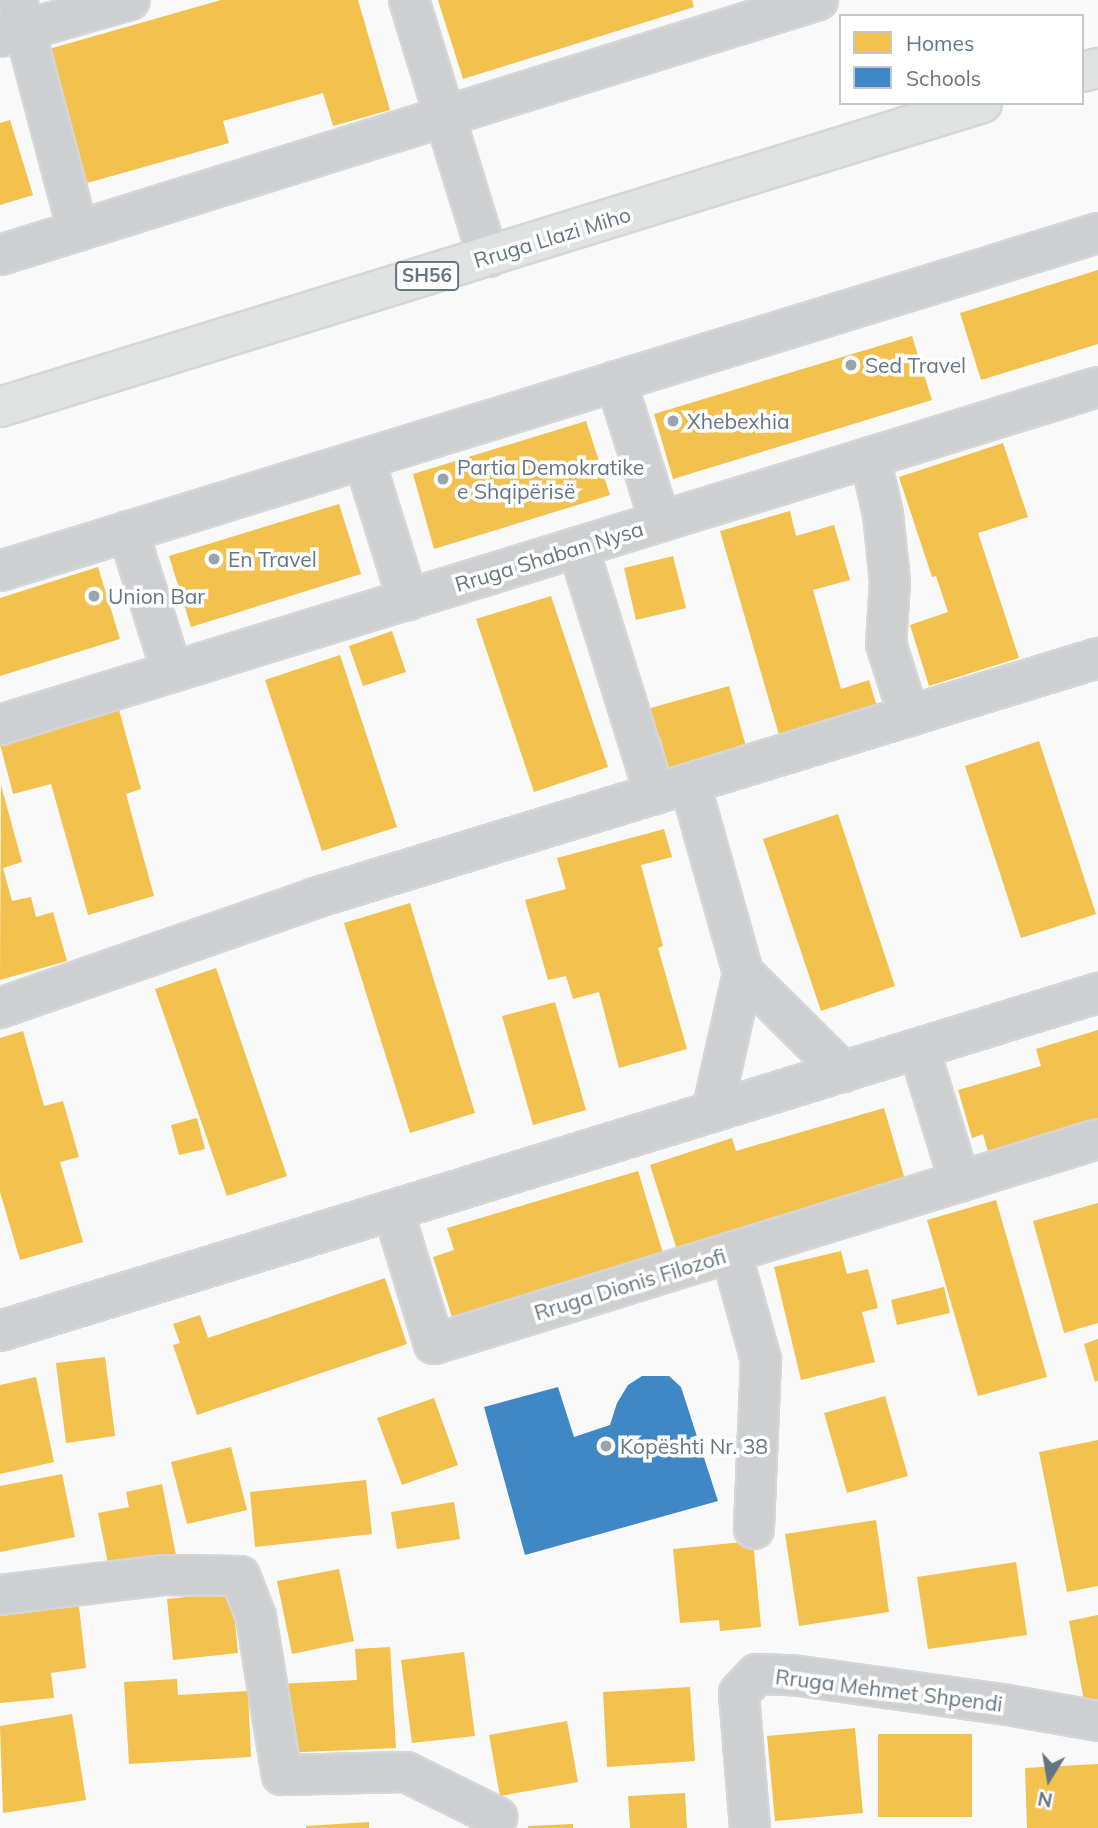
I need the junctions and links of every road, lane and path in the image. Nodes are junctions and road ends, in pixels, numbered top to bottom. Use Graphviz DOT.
graph roads {
  1 [pos="130,0"];
  2 [pos="409,0"];
  3 [pos="818,0"];
  4 [pos="14,22"];
  5 [pos="976,105"];
  6 [pos="444,116"];
  7 [pos="78,231"];
  8 [pos="1098,233"];
  9 [pos="0,255"];
  10 [pos="488,257"];
  11 [pos="617,381"];
  12 [pos="1098,387"];
  13 [pos="0,407"];
  14 [pos="870,457"];
  15 [pos="364,459"];
  16 [pos="660,521"];
  17 [pos="128,531"];
  18 [pos="578,547"];
  19 [pos="0,571"];
  20 [pos="408,600"];
  21 [pos="1098,658"];
  22 [pos="172,672"];
  23 [pos="909,716"];
  24 [pos="0,725"];
  25 [pos="673,789"];
  26 [pos="743,973"];
  27 [pos="1098,993"];
  28 [pos="0,1009"];
  29 [pos="919,1049"];
  30 [pos="843,1072"];
  31 [pos="712,1112"];
  32 [pos="1098,1139"];
  33 [pos="960,1182"];
  34 [pos="393,1210"];
  35 [pos="731,1252"];
  36 [pos="0,1331"];
  37 [pos="754,1529"];
  38 [pos="0,1595"];
  39 [pos="1098,1721"];
  40 [pos="497,1817"];
  41 [pos="750,1828"];
  1 -- 4 [label="street"];
  2 -- 6 [label="street"];
  3 -- 6 [label="street"];
  4 -- 7 [label="street"];
  5 -- 10 [label="main road, Rruga Llazi Miho / SH56"];
  6 -- 7 [label="street"];
  6 -- 10 [label="street"];
  7 -- 9 [label="street"];
  8 -- 11 [label="street"];
  10 -- 13 [label="main road, Rruga Llazi Miho / SH56"];
  11 -- 15 [label="street"];
  11 -- 16 [label="street"];
  12 -- 14 [label="street, Rruga Shaban Nysa"];
  14 -- 16 [label="street, Rruga Shaban Nysa"];
  14 -- 23 [label="street"];
  15 -- 17 [label="street"];
  15 -- 20 [label="street"];
  16 -- 18 [label="street, Rruga Shaban Nysa"];
  17 -- 19 [label="street"];
  17 -- 22 [label="street"];
  18 -- 20 [label="street, Rruga Shaban Nysa"];
  18 -- 25 [label="street"];
  20 -- 22 [label="street, Rruga Shaban Nysa"];
  21 -- 23 [label="street"];
  22 -- 24 [label="street, Rruga Shaban Nysa"];
  23 -- 25 [label="street"];
  25 -- 26 [label="street"];
  25 -- 28 [label="street"];
  26 -- 30 [label="street"];
  26 -- 31 [label="street"];
  27 -- 29 [label="street"];
  29 -- 30 [label="street"];
  29 -- 33 [label="street"];
  30 -- 31 [label="street"];
  31 -- 34 [label="street"];
  32 -- 33 [label="street, Rruga Dionis Filozofi"];
  33 -- 35 [label="street, Rruga Dionis Filozofi"];
  34 -- 35 [label="street, Rruga Dionis Filozofi"];
  34 -- 36 [label="street"];
  35 -- 37 [label="street"];
  38 -- 40 [label="street"];
  39 -- 41 [label="street, Rruga Mehmet Shpendi"];
}
